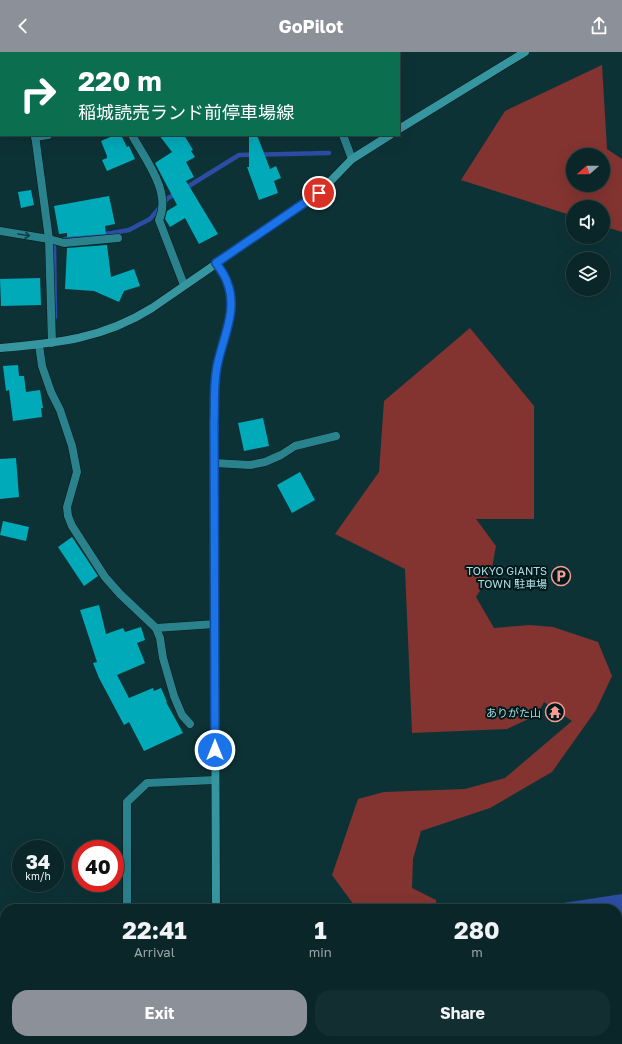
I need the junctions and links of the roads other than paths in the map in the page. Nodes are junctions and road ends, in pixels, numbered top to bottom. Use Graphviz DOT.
graph roads {
  1 [pos="525,52"];
  2 [pos="400,128"];
  3 [pos="35,136"];
  4 [pos="133,136"];
  5 [pos="343,136"];
  6 [pos="388,136"];
  7 [pos="352,159"];
  8 [pos="0,231"];
  9 [pos="118,238"];
  10 [pos="49,239"];
  11 [pos="216,263"];
  12 [pos="184,285"];
  13 [pos="52,343"];
  14 [pos="39,345"];
  15 [pos="0,348"];
  16 [pos="336,436"];
  17 [pos="214,463"];
  18 [pos="215,624"];
  19 [pos="156,628"];
  20 [pos="190,724"];
  21 [pos="215,780"];
  22 [pos="127,904"];
  23 [pos="216,904"];
  1 -- 2 [label="street"];
  3 -- 10 [label="street"];
  4 -- 12 [label="street"];
  5 -- 7 [label="street"];
  6 -- 7 [label="street"];
  7 -- 11 [label="street"];
  8 -- 10 [label="street, one-way"];
  9 -- 10 [label="street"];
  10 -- 13 [label="street"];
  11 -- 12 [label="street"];
  11 -- 17 [label="street"];
  12 -- 13 [label="street"];
  13 -- 14 [label="street"];
  14 -- 15 [label="street"];
  14 -- 19 [label="street"];
  16 -- 17 [label="street"];
  17 -- 18 [label="street"];
  18 -- 19 [label="street"];
  18 -- 21 [label="street"];
  19 -- 20 [label="street"];
  21 -- 22 [label="street"];
  21 -- 23 [label="street"];
}
